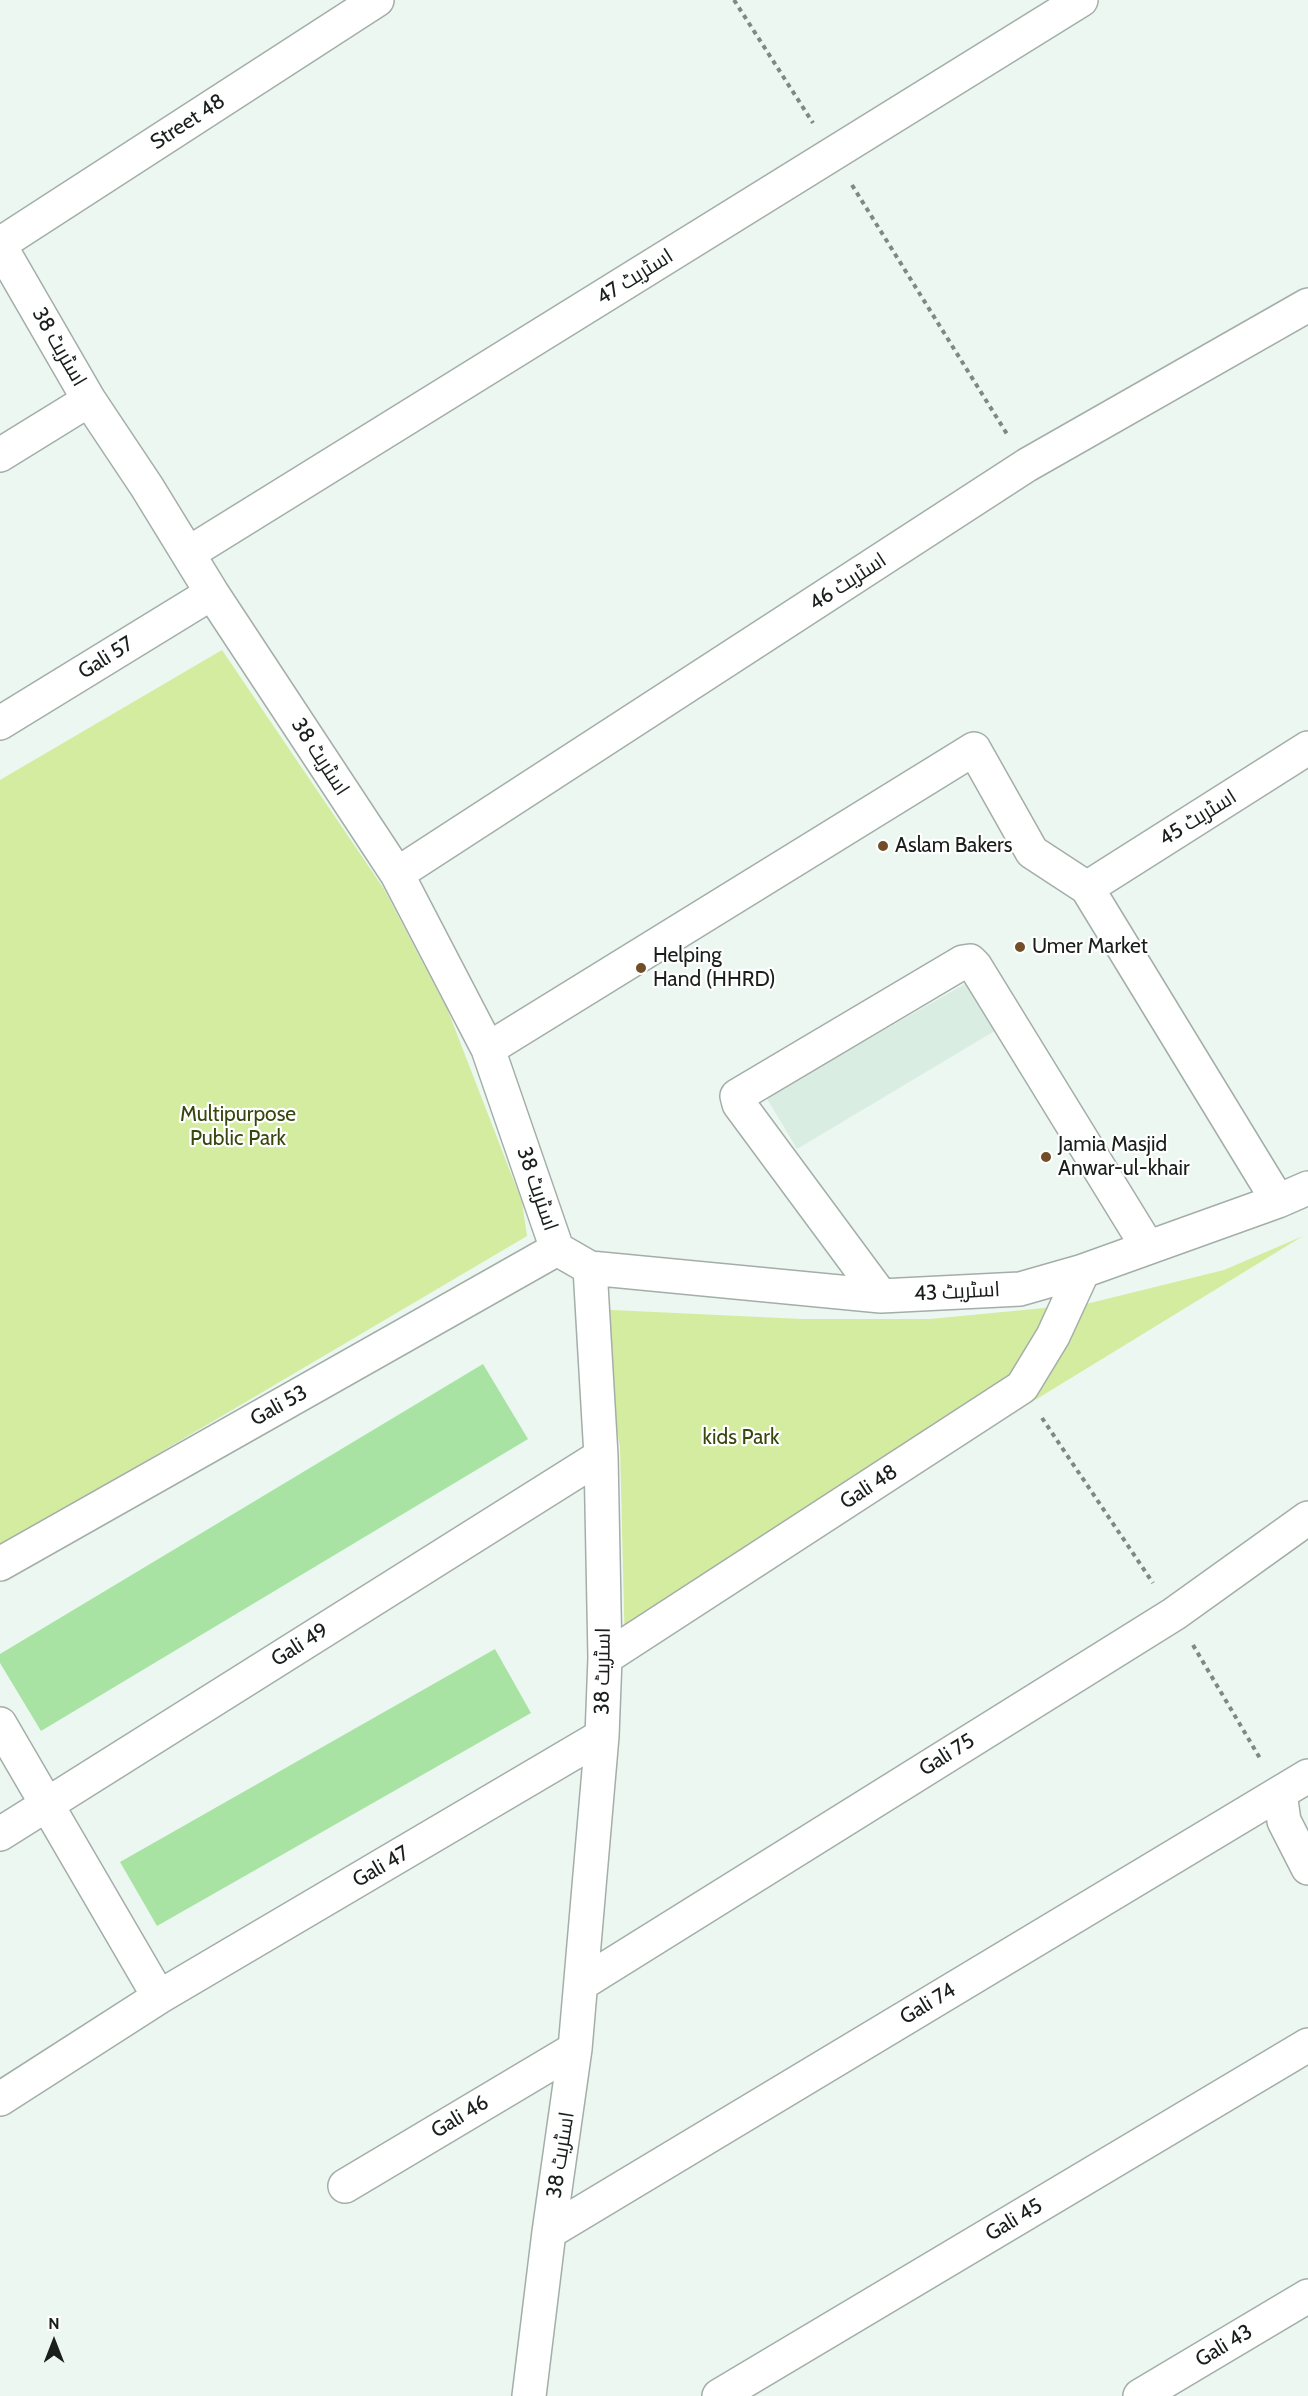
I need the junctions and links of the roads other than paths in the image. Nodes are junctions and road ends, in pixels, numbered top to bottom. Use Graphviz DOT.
graph roads {
  1 [pos="376,0"];
  2 [pos="1081,0"];
  3 [pos="0,245"];
  4 [pos="1308,305"];
  5 [pos="89,400"];
  6 [pos="0,455"];
  7 [pos="189,553"];
  8 [pos="212,593"];
  9 [pos="0,723"];
  10 [pos="1308,748"];
  11 [pos="398,874"];
  12 [pos="1087,888"];
  13 [pos="488,1049"];
  14 [pos="1308,1188"];
  15 [pos="1278,1201"];
  16 [pos="1147,1246"];
  17 [pos="557,1249"];
  18 [pos="590,1268"];
  19 [pos="1083,1271"];
  20 [pos="881,1296"];
  21 [pos="601,1456"];
  22 [pos="1308,1518"];
  23 [pos="0,1564"];
  24 [pos="605,1658"];
  25 [pos="0,1724"];
  26 [pos="602,1736"];
  27 [pos="1308,1776"];
  28 [pos="1280,1793"];
  29 [pos="46,1805"];
  30 [pos="0,1834"];
  31 [pos="1308,1868"];
  32 [pos="580,1984"];
  33 [pos="159,1997"];
  34 [pos="1308,2044"];
  35 [pos="575,2049"];
  36 [pos="0,2099"];
  37 [pos="345,2186"];
  38 [pos="549,2232"];
  39 [pos="1308,2296"];
  40 [pos="530,2396"];
  41 [pos="719,2396"];
  42 [pos="1140,2396"];
  1 -- 3 [label="street, Street 48"];
  2 -- 7 [label="street, اسٹریٹ 47"];
  3 -- 5 [label="street, اسٹریٹ 38"];
  4 -- 11 [label="street, اسٹریٹ 46"];
  5 -- 6 [label="street"];
  5 -- 7 [label="street, اسٹریٹ 38"];
  7 -- 8 [label="street, اسٹریٹ 38"];
  8 -- 9 [label="street, Gali 57"];
  8 -- 11 [label="street, اسٹریٹ 38"];
  10 -- 12 [label="street, اسٹریٹ 45"];
  11 -- 13 [label="street, اسٹریٹ 38"];
  12 -- 13 [label="street"];
  12 -- 15 [label="street"];
  13 -- 17 [label="street, اسٹریٹ 38"];
  14 -- 15 [label="street, اسٹریٹ 43"];
  15 -- 16 [label="street, اسٹریٹ 43"];
  16 -- 19 [label="street, اسٹریٹ 43"];
  16 -- 20 [label="street"];
  17 -- 18 [label="street, اسٹریٹ 38"];
  17 -- 23 [label="street, Gali 53"];
  18 -- 20 [label="street, اسٹریٹ 43"];
  18 -- 21 [label="street, اسٹریٹ 38"];
  19 -- 20 [label="street, اسٹریٹ 43"];
  19 -- 24 [label="street, Gali 48"];
  21 -- 24 [label="street, اسٹریٹ 38"];
  21 -- 29 [label="street, Gali 49"];
  22 -- 32 [label="street, Gali 75"];
  24 -- 26 [label="street, اسٹریٹ 38"];
  25 -- 29 [label="street"];
  26 -- 32 [label="street, اسٹریٹ 38"];
  26 -- 33 [label="street, Gali 47"];
  27 -- 28 [label="street, Gali 74"];
  28 -- 31 [label="street"];
  28 -- 38 [label="street, Gali 74"];
  29 -- 30 [label="street, Gali 49"];
  29 -- 33 [label="street"];
  32 -- 35 [label="street, اسٹریٹ 38"];
  33 -- 36 [label="street, Gali 47"];
  34 -- 41 [label="street, Gali 45"];
  35 -- 37 [label="street, Gali 46"];
  35 -- 38 [label="street, اسٹریٹ 38"];
  38 -- 40 [label="street, اسٹریٹ 38"];
  39 -- 42 [label="street, Gali 43"];
}
